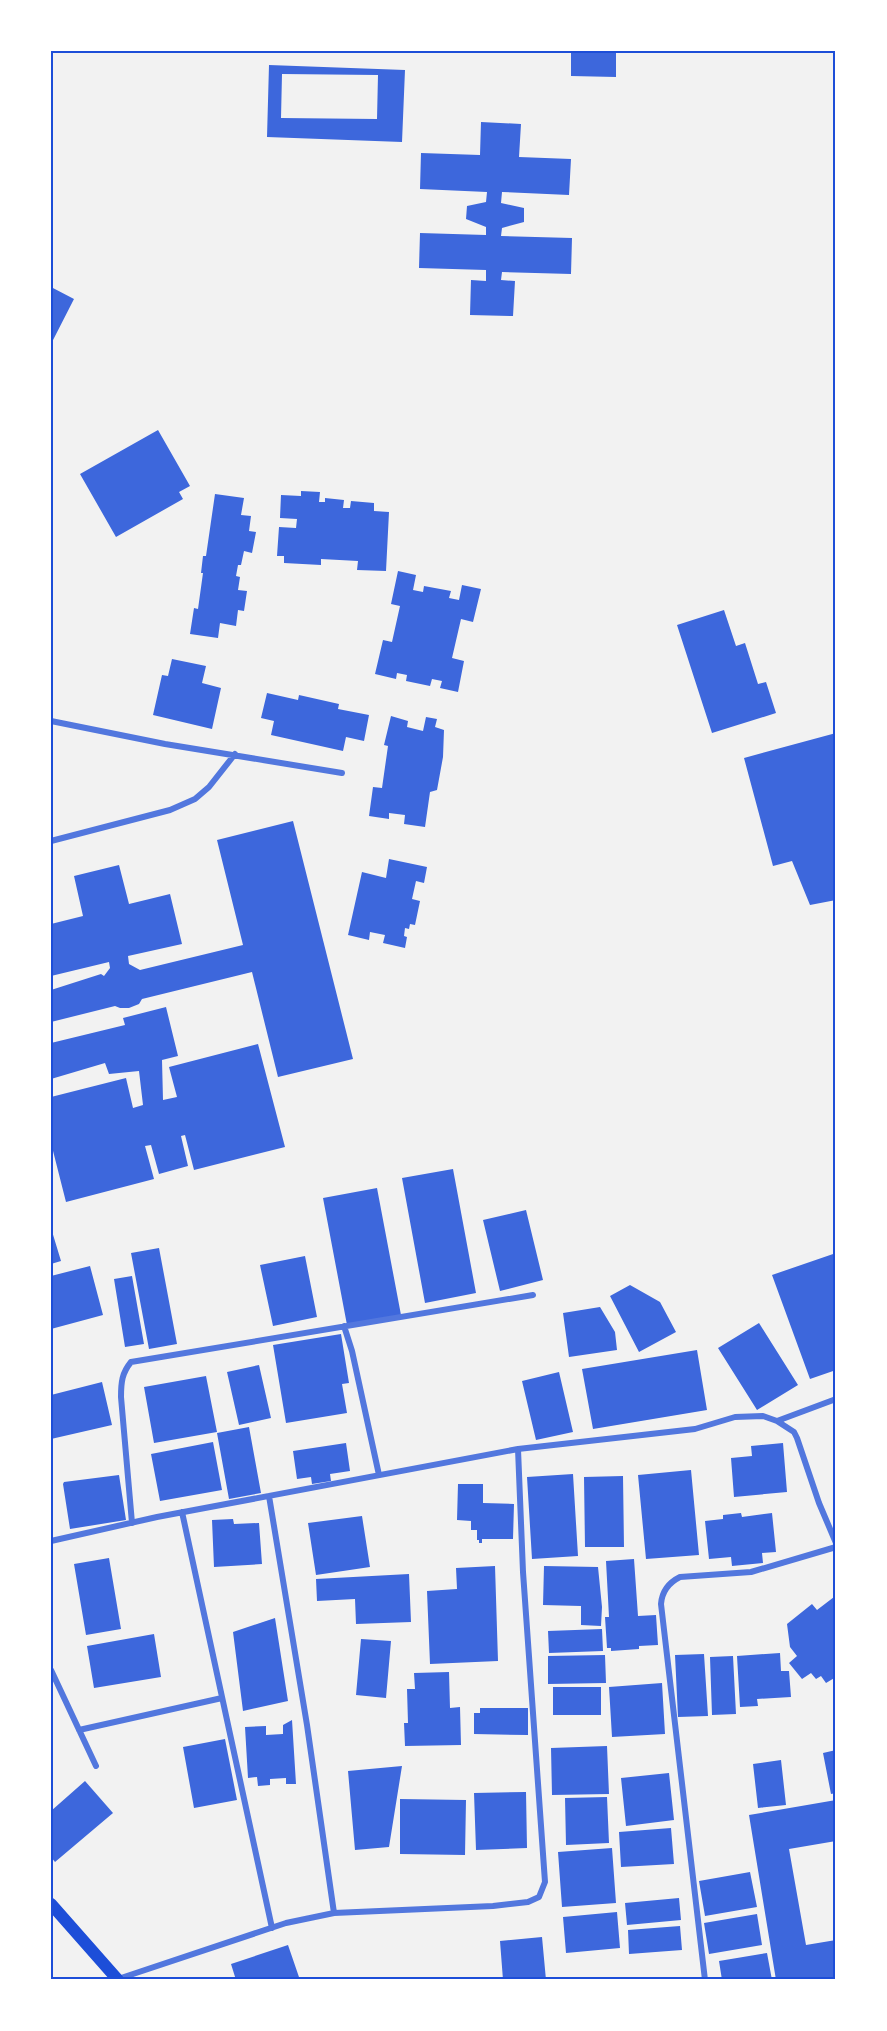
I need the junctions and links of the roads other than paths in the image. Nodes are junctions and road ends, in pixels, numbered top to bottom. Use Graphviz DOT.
graph roads {
  1 [pos="51,721"];
  2 [pos="235,754"];
  3 [pos="342,773"];
  4 [pos="51,841"];
  5 [pos="533,1295"];
  6 [pos="344,1326"];
  7 [pos="836,1399"];
  8 [pos="777,1421"];
  9 [pos="518,1449"];
  10 [pos="378,1475"];
  11 [pos="269,1496"];
  12 [pos="182,1512"];
  13 [pos="132,1523"];
  14 [pos="51,1541"];
  15 [pos="836,1545"];
  16 [pos="51,1670"];
  17 [pos="222,1698"];
  18 [pos="79,1730"];
  19 [pos="96,1766"];
  20 [pos="51,1904"];
  21 [pos="334,1912"];
  22 [pos="272,1928"];
  23 [pos="118,1979"];
  24 [pos="705,1980"];
  1 -- 2 [label="street"];
  2 -- 3 [label="street"];
  2 -- 4 [label="street"];
  5 -- 6 [label="street"];
  6 -- 10 [label="street"];
  6 -- 13 [label="street"];
  7 -- 8 [label="street"];
  8 -- 9 [label="street"];
  8 -- 15 [label="street"];
  9 -- 10 [label="street"];
  9 -- 21 [label="street"];
  10 -- 11 [label="street"];
  11 -- 12 [label="street"];
  11 -- 21 [label="street"];
  12 -- 13 [label="street"];
  12 -- 17 [label="street"];
  13 -- 14 [label="street"];
  15 -- 24 [label="street"];
  16 -- 18 [label="street"];
  17 -- 18 [label="street"];
  17 -- 22 [label="street"];
  18 -- 19 [label="street"];
  20 -- 23 [label="main road"];
  21 -- 22 [label="street"];
  22 -- 23 [label="street"];
}
